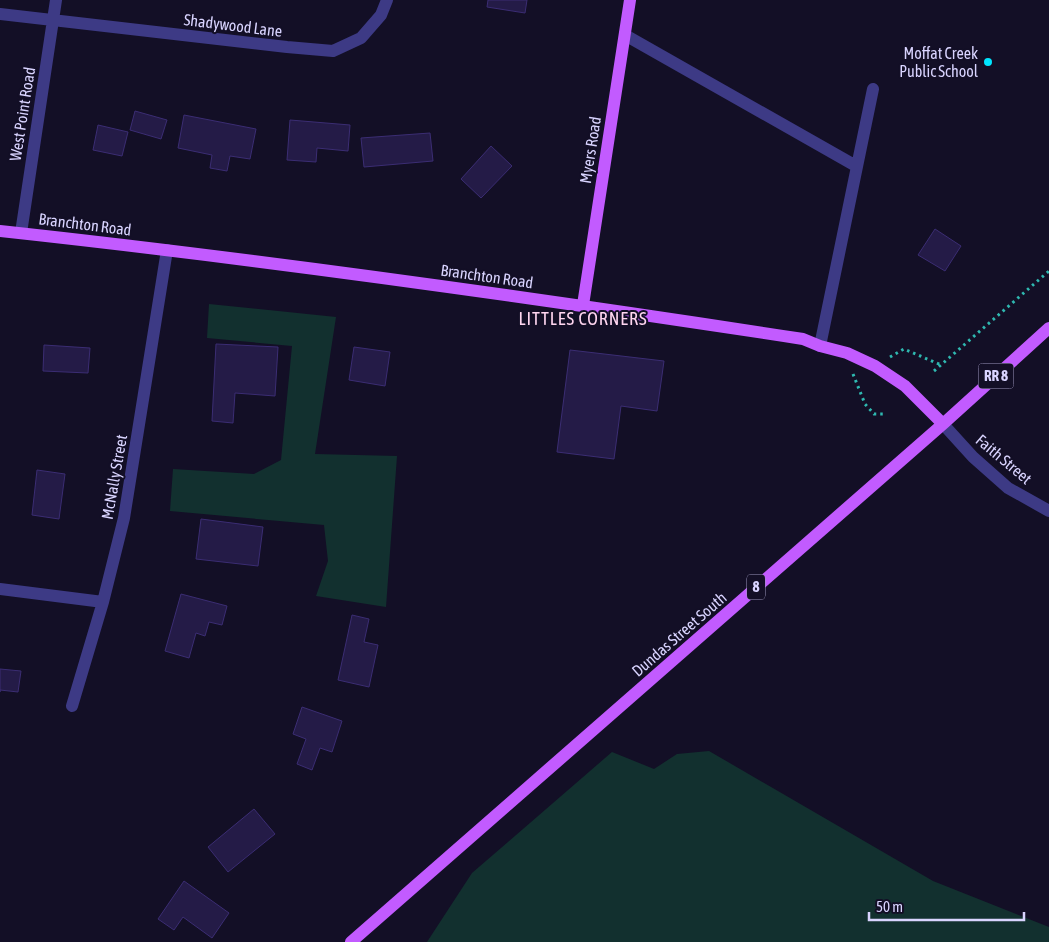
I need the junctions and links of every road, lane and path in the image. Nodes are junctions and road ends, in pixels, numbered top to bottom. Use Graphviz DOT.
graph roads {
  1 [pos="56,0"];
  2 [pos="387,0"];
  3 [pos="630,0"];
  4 [pos="0,14"];
  5 [pos="53,20"];
  6 [pos="625,35"];
  7 [pos="873,89"];
  8 [pos="856,166"];
  9 [pos="0,231"];
  10 [pos="21,233"];
  11 [pos="167,250"];
  12 [pos="1049,271"];
  13 [pos="583,305"];
  14 [pos="1049,328"];
  15 [pos="820,346"];
  16 [pos="904,349"];
  17 [pos="847,353"];
  18 [pos="941,365"];
  19 [pos="934,371"];
  20 [pos="885,414"];
  21 [pos="943,424"];
  22 [pos="1049,511"];
  23 [pos="0,589"];
  24 [pos="103,602"];
  25 [pos="72,706"];
  26 [pos="351,942"];
  1 -- 5 [label="street, West Point Road"];
  2 -- 5 [label="street, Shadywood Lane"];
  3 -- 6 [label="main road, Myers Road"];
  4 -- 5 [label="street, Shadywood Lane"];
  5 -- 10 [label="street, West Point Road"];
  6 -- 8 [label="street"];
  6 -- 13 [label="main road, Myers Road"];
  7 -- 8 [label="street"];
  8 -- 15 [label="street"];
  9 -- 10 [label="main road, Branchton Road"];
  10 -- 11 [label="main road, Branchton Road"];
  11 -- 13 [label="main road, Branchton Road"];
  11 -- 24 [label="street, McNally Street"];
  12 -- 18 [label="path"];
  13 -- 15 [label="main road, Branchton Road"];
  14 -- 21 [label="main road, Dundas Street South / RR 8"];
  15 -- 17 [label="main road, Branchton Road"];
  16 -- 18 [label="path"];
  17 -- 20 [label="path"];
  17 -- 21 [label="main road, Branchton Road"];
  18 -- 19 [label="path"];
  21 -- 22 [label="street, Faith Street"];
  21 -- 26 [label="main road, Dundas Street South / 8"];
  23 -- 24 [label="street"];
  24 -- 25 [label="street, McNally Street"];
}
